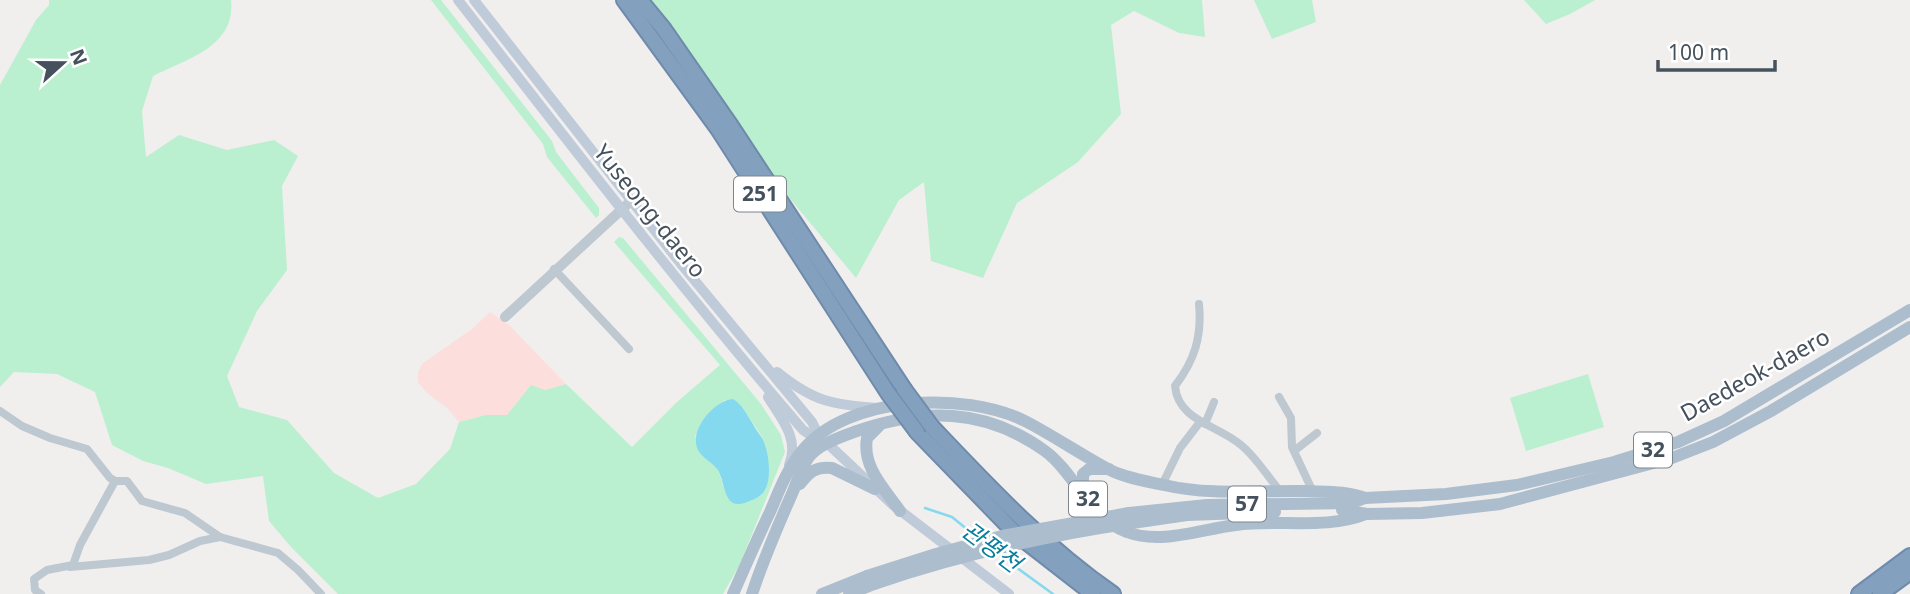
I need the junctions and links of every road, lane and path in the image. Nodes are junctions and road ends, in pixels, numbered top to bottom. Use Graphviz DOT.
graph roads {
  1 [pos="458,0"];
  2 [pos="474,0"];
  3 [pos="624,0"];
  4 [pos="640,0"];
  5 [pos="632,200"];
  6 [pos="621,209"];
  7 [pos="554,269"];
  8 [pos="1199,304"];
  9 [pos="1910,310"];
  10 [pos="505,317"];
  11 [pos="1910,327"];
  12 [pos="629,349"];
  13 [pos="752,350"];
  14 [pos="755,373"];
  15 [pos="1279,397"];
  16 [pos="1213,402"];
  17 [pos="0,411"];
  18 [pos="885,415"];
  19 [pos="1203,423"];
  20 [pos="1317,433"];
  21 [pos="823,440"];
  22 [pos="1294,451"];
  23 [pos="1109,469"];
  24 [pos="783,480"];
  25 [pos="115,481"];
  26 [pos="1162,485"];
  27 [pos="875,489"];
  28 [pos="1280,491"];
  29 [pos="793,492"];
  30 [pos="1083,492"];
  31 [pos="1313,492"];
  32 [pos="1365,498"];
  33 [pos="900,511"];
  34 [pos="1367,514"];
  35 [pos="1130,518"];
  36 [pos="220,537"];
  37 [pos="1910,556"];
  38 [pos="70,567"];
  39 [pos="1910,572"];
  40 [pos="870,580"];
  41 [pos="41,594"];
  42 [pos="321,594"];
  43 [pos="733,594"];
  44 [pos="752,594"];
  45 [pos="822,594"];
  46 [pos="849,594"];
  47 [pos="1009,594"];
  48 [pos="1093,594"];
  49 [pos="1113,594"];
  50 [pos="1859,594"];
  51 [pos="1880,594"];
  1 -- 6 [label="main road, Yuseong-daero"];
  2 -- 5 [label="main road, Yuseong-daero / 32"];
  3 -- 48 [label="highway, 251, bridge"];
  4 -- 49 [label="highway, 251, bridge"];
  5 -- 6 [label="street"];
  5 -- 13 [label="main road, Yuseong-daero / 32"];
  6 -- 7 [label="street"];
  6 -- 14 [label="main road, Yuseong-daero"];
  7 -- 10 [label="street"];
  7 -- 12 [label="street"];
  8 -- 19 [label="street"];
  9 -- 32 [label="main road, Daedeok-daero / 32"];
  11 -- 34 [label="main road, Daedeok-daero / 32"];
  13 -- 18 [label="main road, 32"];
  13 -- 21 [label="main road, Yuseong-daero / 32"];
  14 -- 21 [label="main road, Yuseong-daero"];
  14 -- 24 [label="main road"];
  15 -- 22 [label="street"];
  16 -- 19 [label="street"];
  17 -- 25 [label="street"];
  18 -- 21 [label="main road, Daedeok-daero / 32"];
  18 -- 21 [label="main road, Daedeok-daero"];
  18 -- 23 [label="main road, Daedeok-daero / 32"];
  18 -- 30 [label="main road, Daedeok-daero / 32"];
  18 -- 33 [label="main road"];
  19 -- 26 [label="street"];
  19 -- 28 [label="street"];
  20 -- 22 [label="street"];
  21 -- 24 [label="main road"];
  21 -- 27 [label="main road, Yuseong-daero"];
  21 -- 29 [label="main road"];
  22 -- 31 [label="street"];
  23 -- 26 [label="main road, Daedeok-daero / 32"];
  23 -- 30 [label="main road"];
  24 -- 43 [label="main road"];
  25 -- 36 [label="street"];
  25 -- 38 [label="street"];
  26 -- 28 [label="main road, Daedeok-daero / 32"];
  27 -- 29 [label="main road"];
  27 -- 33 [label="main road, Yuseong-daero"];
  28 -- 31 [label="main road, Daedeok-daero / 32"];
  29 -- 44 [label="main road"];
  30 -- 34 [label="main road, Daedeok-daero / 32"];
  31 -- 32 [label="main road, Daedeok-daero / 32"];
  32 -- 35 [label="main road, Daedeok-daero / 57"];
  33 -- 47 [label="main road, Yuseong-daero"];
  34 -- 35 [label="main road, Daedeok-daero / 57"];
  35 -- 40 [label="main road, 57, bridge"];
  36 -- 38 [label="street"];
  36 -- 42 [label="street"];
  37 -- 50 [label="highway"];
  38 -- 41 [label="street"];
  39 -- 51 [label="highway"];
  40 -- 45 [label="main road, 57"];
  40 -- 46 [label="main road, 57"];
}
